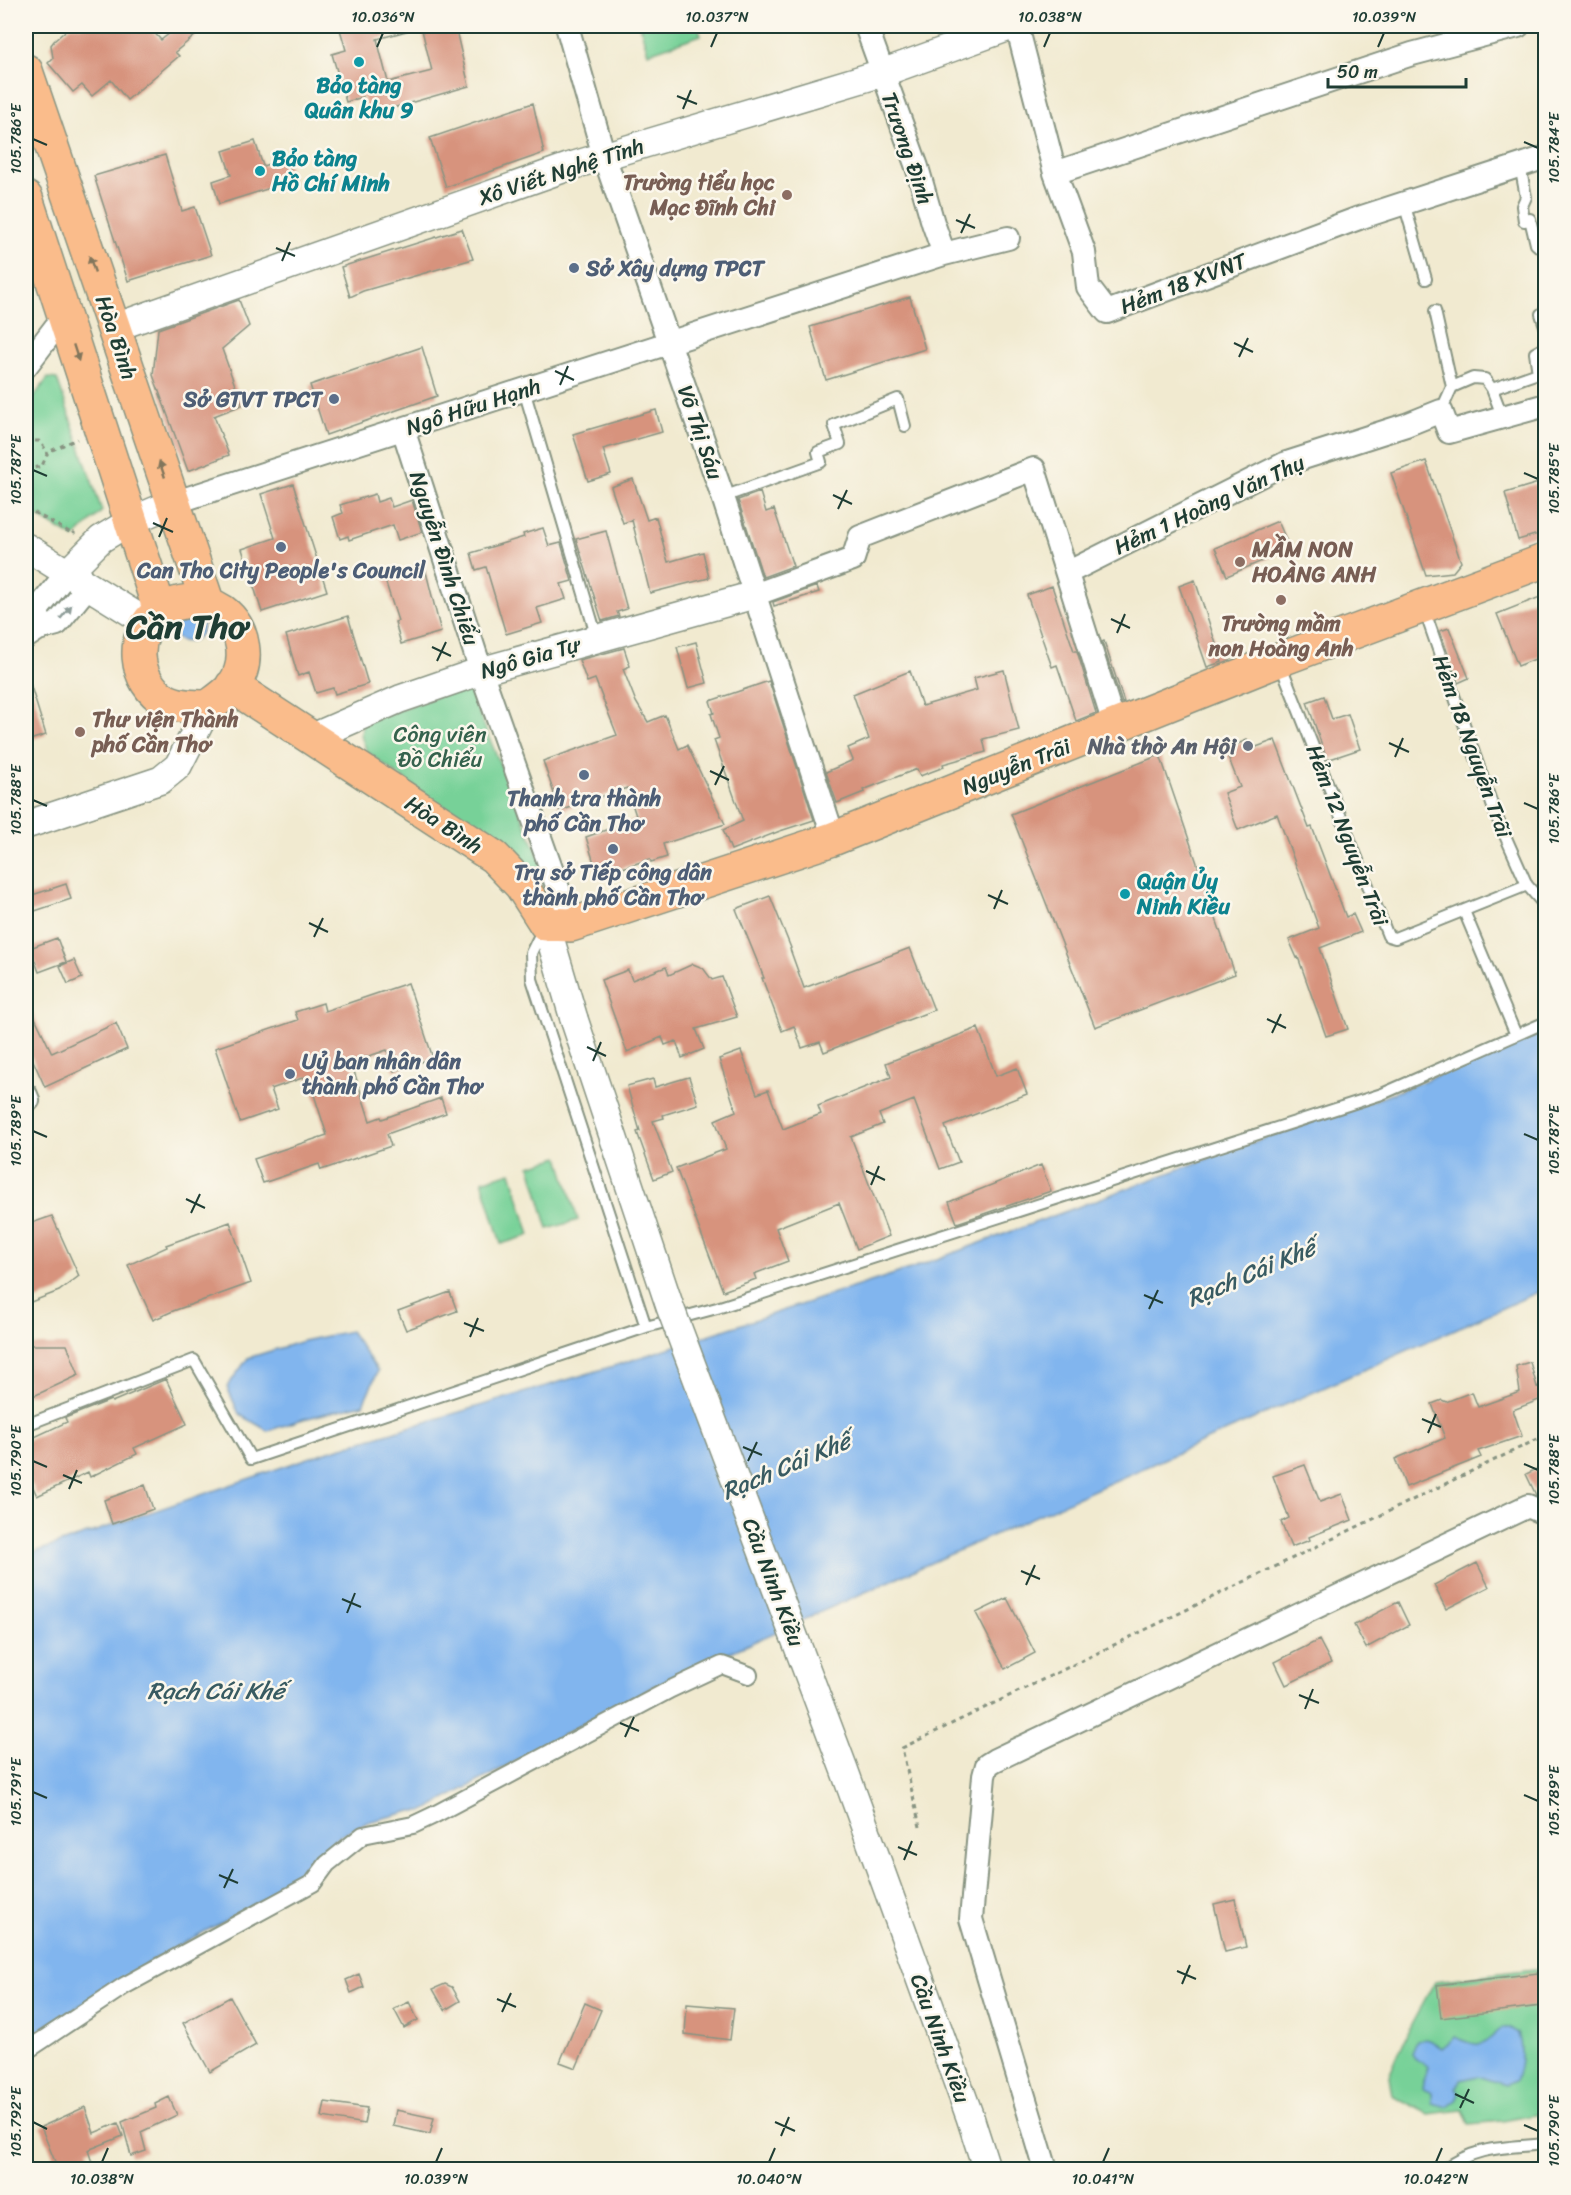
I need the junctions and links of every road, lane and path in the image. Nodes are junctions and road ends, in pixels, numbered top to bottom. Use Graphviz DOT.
graph roads {
  1 [pos="567,26"];
  2 [pos="866,26"];
  3 [pos="1012,26"];
  4 [pos="1017,26"];
  5 [pos="1518,26"];
  6 [pos="26,71"];
  7 [pos="882,73"];
  8 [pos="604,156"];
  9 [pos="1545,157"];
  10 [pos="1520,165"];
  11 [pos="1055,173"];
  12 [pos="26,198"];
  13 [pos="1404,203"];
  14 [pos="1008,238"];
  15 [pos="953,251"];
  16 [pos="1545,253"];
  17 [pos="1426,279"];
  18 [pos="1435,311"];
  19 [pos="1545,313"];
  20 [pos="64,316"];
  21 [pos="113,328"];
  22 [pos="1545,329"];
  23 [pos="671,342"];
  24 [pos="1545,347"];
  25 [pos="26,366"];
  26 [pos="1452,387"];
  27 [pos="1492,389"];
  28 [pos="524,390"];
  29 [pos="1545,405"];
  30 [pos="1441,411"];
  31 [pos="1503,418"];
  32 [pos="904,426"];
  33 [pos="403,429"];
  34 [pos="78,439"];
  35 [pos="26,441"];
  36 [pos="48,452"];
  37 [pos="26,470"];
  38 [pos="723,497"];
  39 [pos="173,503"];
  40 [pos="26,508"];
  41 [pos="130,521"];
  42 [pos="81,527"];
  43 [pos="26,547"];
  44 [pos="1545,560"];
  45 [pos="1067,573"];
  46 [pos="78,580"];
  47 [pos="754,595"];
  48 [pos="208,604"];
  49 [pos="1423,606"];
  50 [pos="154,617"];
  51 [pos="32,633"];
  52 [pos="597,638"];
  53 [pos="1279,660"];
  54 [pos="481,671"];
  55 [pos="220,697"];
  56 [pos="1115,727"];
  57 [pos="313,737"];
  58 [pos="26,825"];
  59 [pos="834,839"];
  60 [pos="1527,885"];
  61 [pos="1545,907"];
  62 [pos="1464,911"];
  63 [pos="559,924"];
  64 [pos="1545,1022"];
  65 [pos="1516,1035"];
  66 [pos="26,1095"];
  67 [pos="26,1102"];
  68 [pos="646,1327"];
  69 [pos="26,1425"];
  70 [pos="1545,1436"];
  71 [pos="1545,1514"];
  72 [pos="749,1676"];
  73 [pos="920,1827"];
  74 [pos="26,2051"];
  75 [pos="1545,2144"];
  76 [pos="987,2169"];
  77 [pos="1046,2169"];
  78 [pos="1444,2169"];
  1 -- 8 [label="street, Võ Thị Sáu"];
  2 -- 7 [label="street, Trương Định"];
  3 -- 7 [label="street, Xô Viết Nghệ Tĩnh"];
  4 -- 11 [label="street, Hẻm 18 XVNT"];
  5 -- 11 [label="street"];
  21 -- 6 [label="main road, Hòa Bình, one-way"];
  7 -- 8 [label="street, Xô Viết Nghệ Tĩnh"];
  7 -- 15 [label="street, Trương Định"];
  8 -- 21 [label="street, Xô Viết Nghệ Tĩnh"];
  8 -- 23 [label="street, Võ Thị Sáu"];
  9 -- 10 [label="street, Hẻm 18 XVNT"];
  10 -- 13 [label="street, Hẻm 18 XVNT"];
  10 -- 16 [label="lane"];
  11 -- 13 [label="street, Hẻm 18 XVNT"];
  12 -- 20 [label="main road, Hòa Bình"];
  13 -- 17 [label="lane"];
  14 -- 15 [label="street, Ngô Hữu Hạnh"];
  15 -- 23 [label="street, Ngô Hữu Hạnh"];
  18 -- 26 [label="lane"];
  19 -- 22 [label="lane"];
  20 -- 25 [label="street"];
  20 -- 41 [label="main road, Hòa Bình, one-way"];
  39 -- 21 [label="main road, Hòa Bình, one-way"];
  23 -- 28 [label="street, Ngô Hữu Hạnh"];
  23 -- 38 [label="street, Võ Thị Sáu"];
  24 -- 27 [label="lane"];
  26 -- 27 [label="lane"];
  26 -- 30 [label="lane"];
  27 -- 31 [label="lane"];
  28 -- 33 [label="street, Ngô Hữu Hạnh"];
  28 -- 52 [label="lane"];
  29 -- 31 [label="street"];
  30 -- 31 [label="street"];
  30 -- 45 [label="street, Hẻm 1 Hoàng Văn Thụ"];
  32 -- 38 [label="lane"];
  33 -- 39 [label="street, Ngô Hữu Hạnh"];
  33 -- 54 [label="street, Nguyễn Đình Chiểu"];
  34 -- 36 [label="path"];
  35 -- 36 [label="path"];
  36 -- 37 [label="path"];
  38 -- 47 [label="street, Võ Thị Sáu"];
  39 -- 41 [label="street"];
  39 -- 48 [label="main road, Hòa Bình"];
  40 -- 42 [label="path"];
  41 -- 46 [label="street"];
  41 -- 50 [label="main road, Hòa Bình"];
  43 -- 46 [label="street"];
  44 -- 49 [label="main road, Nguyễn Trãi"];
  45 -- 47 [label="street"];
  45 -- 56 [label="street"];
  46 -- 50 [label="street"];
  46 -- 51 [label="street"];
  47 -- 52 [label="street, Ngô Gia Tự"];
  47 -- 59 [label="street, Võ Thị Sáu"];
  48 -- 50 [label="main road"];
  48 -- 55 [label="main road"];
  49 -- 53 [label="main road, Nguyễn Trãi"];
  49 -- 60 [label="lane, Hẻm 18 Nguyễn Trãi"];
  50 -- 55 [label="main road"];
  52 -- 54 [label="street, Ngô Gia Tự"];
  53 -- 56 [label="main road, Nguyễn Trãi"];
  53 -- 62 [label="lane, Hẻm 12 Nguyễn Trãi"];
  54 -- 57 [label="street, Ngô Gia Tự"];
  54 -- 63 [label="street, Nguyễn Đình Chiểu"];
  55 -- 57 [label="main road, Hòa Bình"];
  55 -- 58 [label="street"];
  56 -- 59 [label="main road, Nguyễn Trãi"];
  57 -- 63 [label="main road, Hòa Bình"];
  59 -- 63 [label="main road, Nguyễn Trãi"];
  60 -- 61 [label="lane, Hẻm 18 Nguyễn Trãi"];
  60 -- 62 [label="lane, Hẻm 12 Nguyễn Trãi"];
  62 -- 65 [label="lane"];
  63 -- 68 [label="lane"];
  63 -- 76 [label="street, Cầu Ninh Kiều, bridge"];
  64 -- 65 [label="lane"];
  65 -- 68 [label="lane"];
  66 -- 67 [label="street"];
  68 -- 69 [label="lane"];
  70 -- 73 [label="path"];
  71 -- 77 [label="street"];
  72 -- 74 [label="street"];
  75 -- 78 [label="lane"];
}
